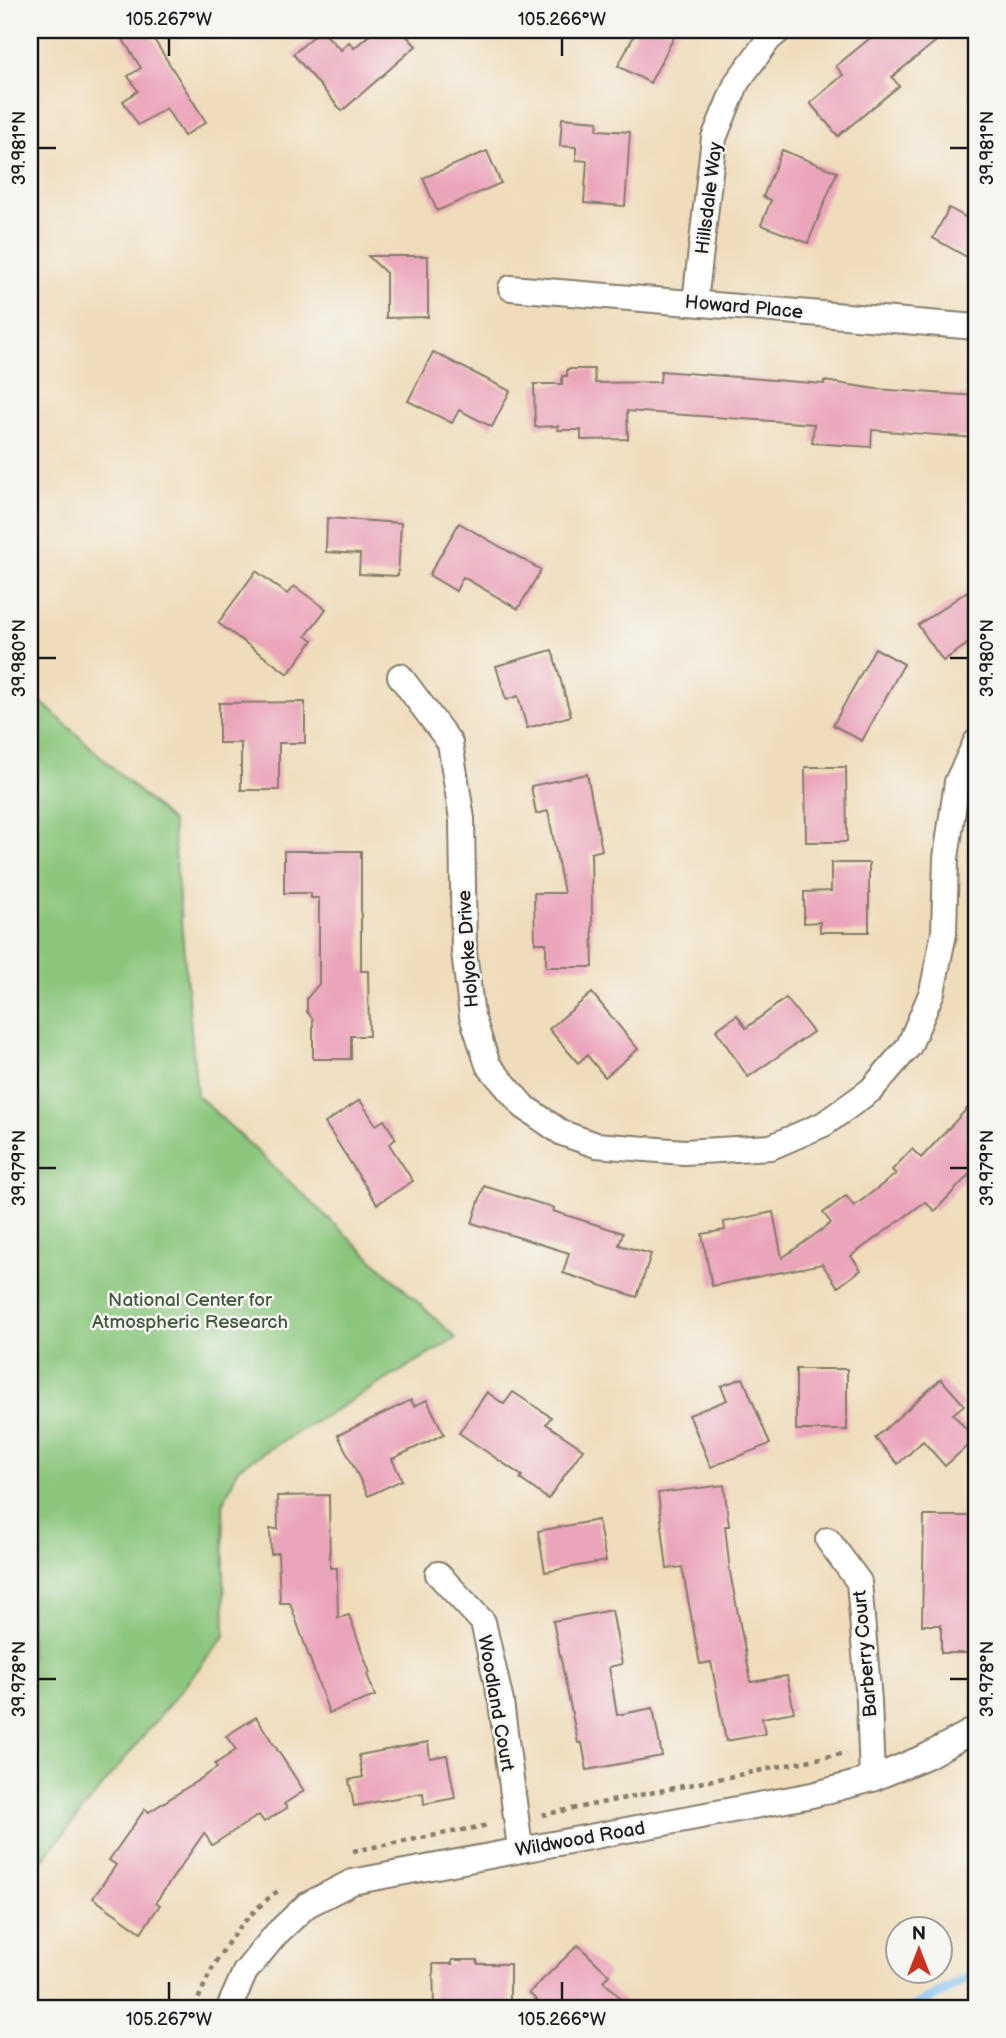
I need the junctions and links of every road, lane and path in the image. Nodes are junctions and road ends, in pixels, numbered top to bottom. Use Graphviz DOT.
graph roads {
  1 [pos="780,30"];
  2 [pos="511,288"];
  3 [pos="695,302"];
  4 [pos="976,327"];
  5 [pos="400,676"];
  6 [pos="976,742"];
  7 [pos="828,1540"];
  8 [pos="438,1574"];
  9 [pos="976,1729"];
  10 [pos="872,1779"];
  11 [pos="520,1849"];
  12 [pos="229,2008"];
  1 -- 3 [label="street, Hillsdale Way"];
  2 -- 3 [label="street, Howard Place"];
  3 -- 4 [label="street, Howard Place"];
  5 -- 6 [label="street, Holyoke Drive"];
  7 -- 10 [label="street, Barberry Court"];
  8 -- 11 [label="street, Woodland Court"];
  9 -- 10 [label="street, Wildwood Road"];
  10 -- 11 [label="street, Wildwood Road"];
  11 -- 12 [label="street, Wildwood Road"];
}
